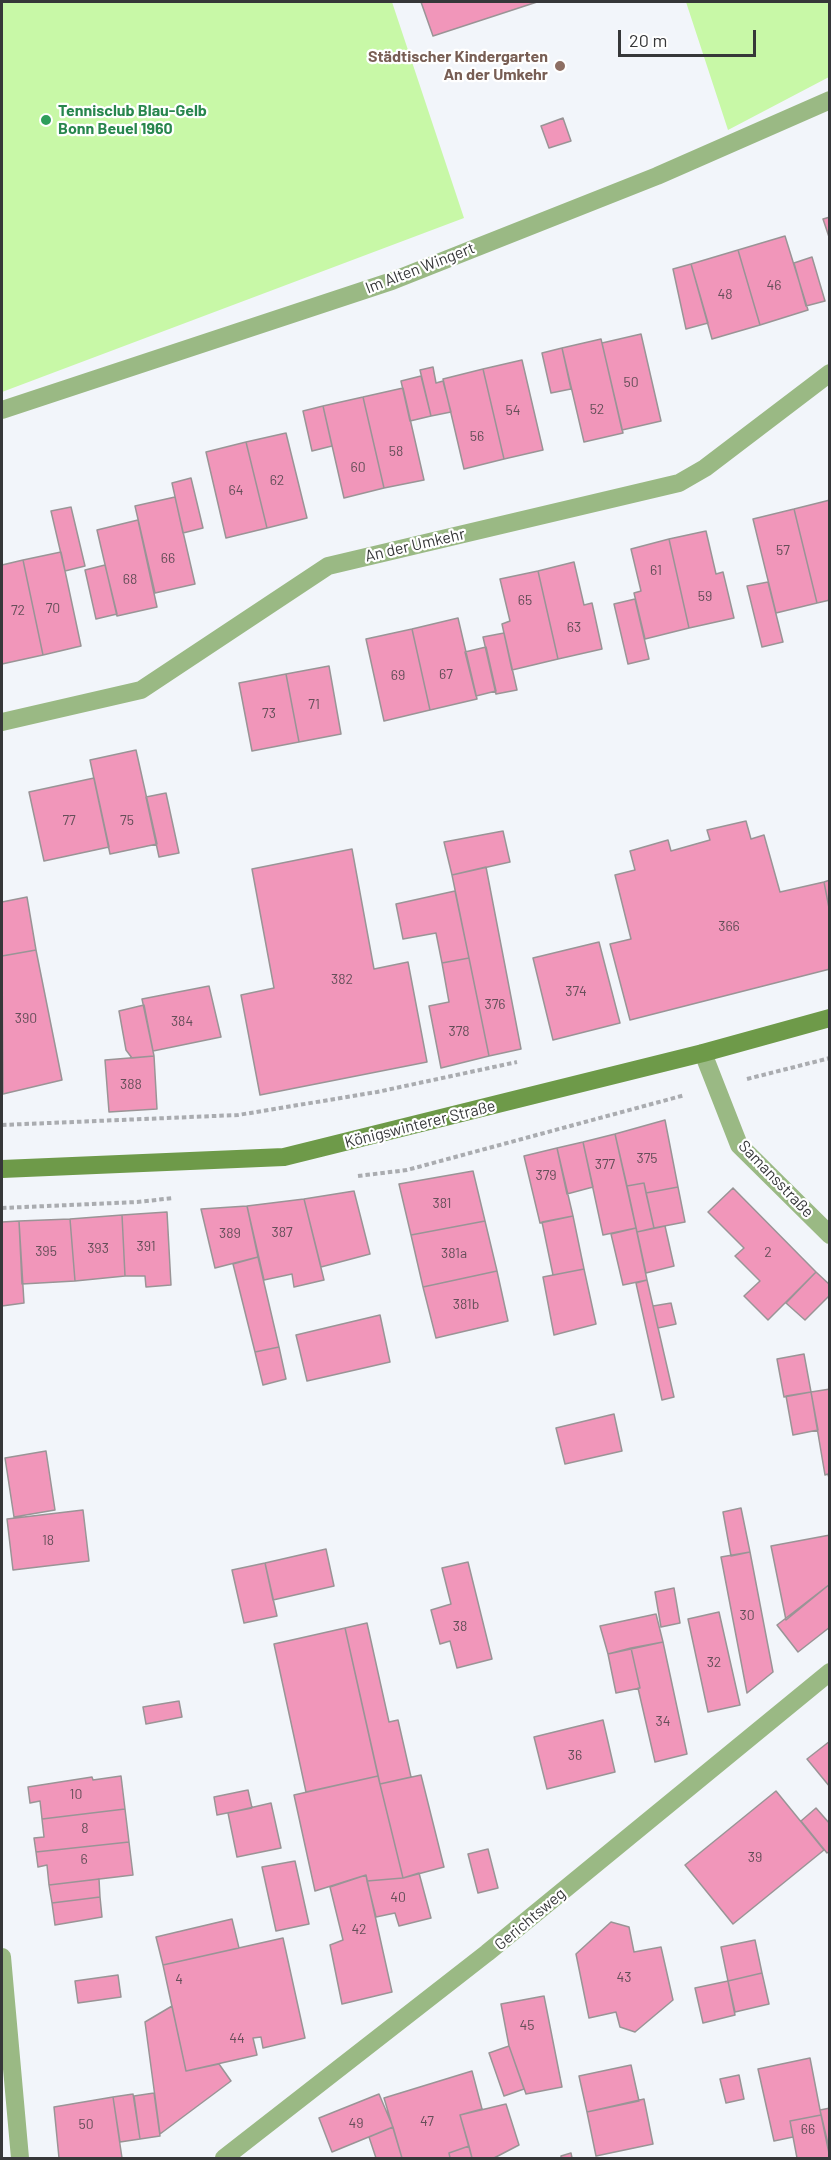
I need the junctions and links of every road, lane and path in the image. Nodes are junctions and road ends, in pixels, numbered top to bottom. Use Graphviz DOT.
graph roads {
  1 [pos="830,100"];
  2 [pos="830,373"];
  3 [pos="2,410"];
  4 [pos="2,722"];
  5 [pos="830,1018"];
  6 [pos="703,1053"];
  7 [pos="523,1060"];
  8 [pos="2,1125"];
  9 [pos="2,1169"];
  10 [pos="830,1235"];
  11 [pos="830,1672"];
  12 [pos="2,1957"];
  13 [pos="20,2158"];
  14 [pos="224,2158"];
  1 -- 3 [label="street, Im Alten Wingert"];
  2 -- 4 [label="street, An der Umkehr"];
  5 -- 6 [label="main road, Königswinterer Straße"];
  6 -- 9 [label="main road, Königswinterer Straße"];
  6 -- 10 [label="street, Samansstraße"];
  7 -- 8 [label="path"];
  11 -- 14 [label="street, Gerichtsweg"];
  12 -- 13 [label="street"];
}
